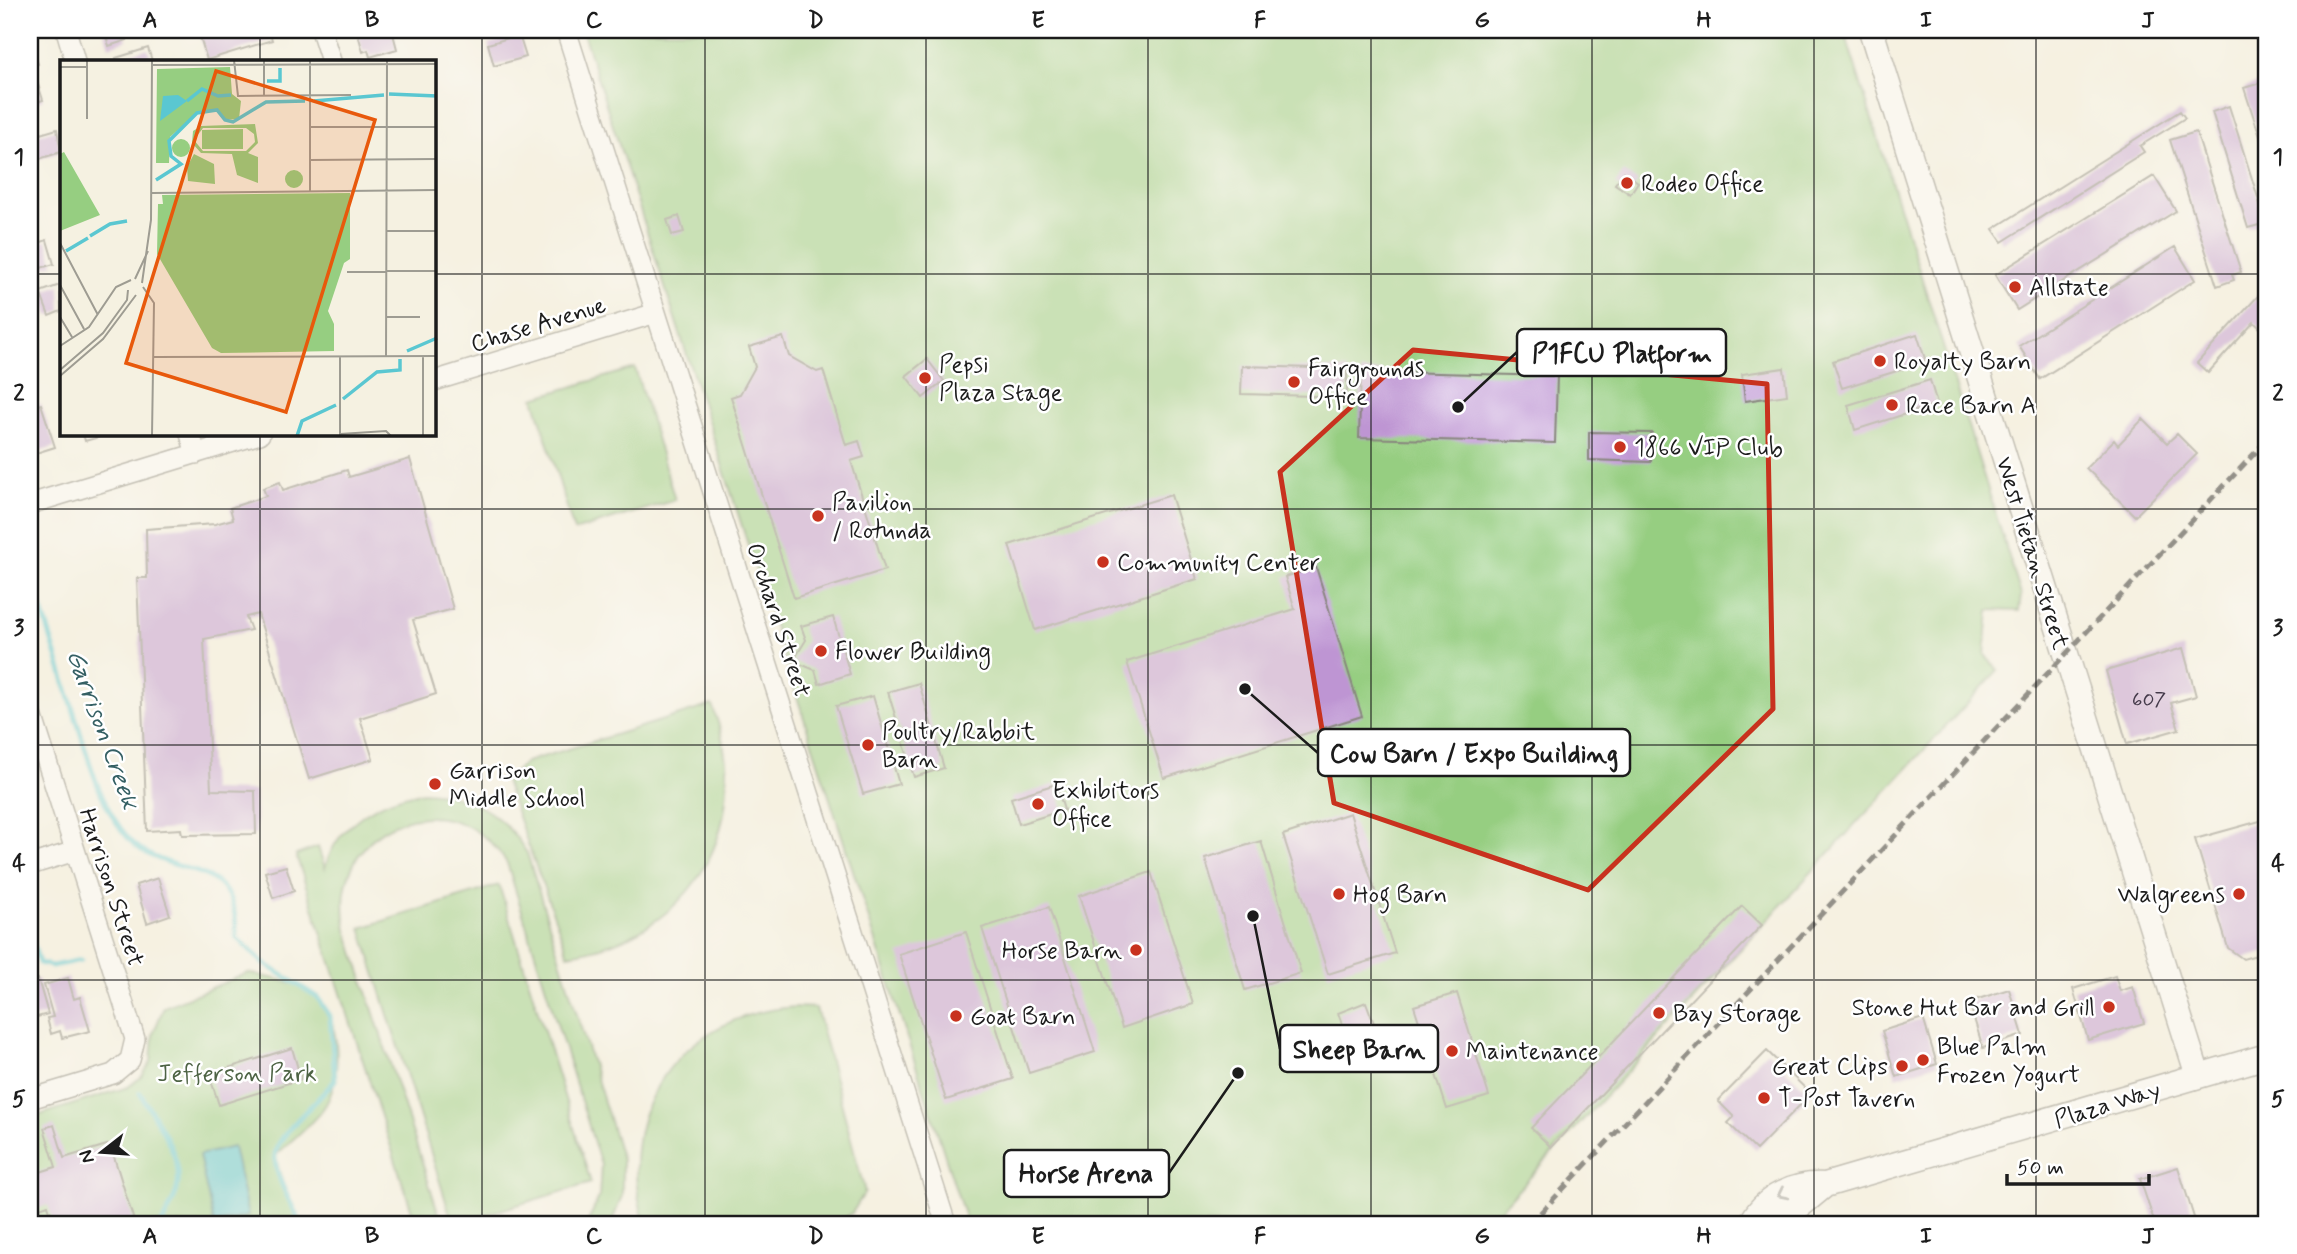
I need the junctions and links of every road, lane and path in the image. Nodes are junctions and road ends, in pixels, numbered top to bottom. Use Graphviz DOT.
graph roads {
  1 [pos="66,30"];
  2 [pos="321,30"];
  3 [pos="566,30"];
  4 [pos="1871,30"];
  5 [pos="75,60"];
  6 [pos="331,60"];
  7 [pos="656,313"];
  8 [pos="436,380"];
  9 [pos="191,436"];
  10 [pos="253,436"];
  11 [pos="196,453"];
  12 [pos="30,504"];
  13 [pos="30,708"];
  14 [pos="75,851"];
  15 [pos="30,865"];
  16 [pos="2267,1056"];
  17 [pos="2198,1076"];
  18 [pos="30,1099"];
  19 [pos="1825,1185"];
  20 [pos="946,1224"];
  21 [pos="1751,1224"];
  22 [pos="1779,1224"];
  1 -- 5 [label="street"];
  2 -- 6 [label="street"];
  3 -- 7 [label="street, Orchard Street"];
  4 -- 17 [label="main road, West Tietan Street"];
  7 -- 8 [label="street, Chase Avenue"];
  7 -- 20 [label="street, Orchard Street"];
  9 -- 11 [label="street"];
  10 -- 11 [label="street"];
  11 -- 12 [label="street"];
  13 -- 14 [label="street, Harrison Street"];
  14 -- 15 [label="street"];
  14 -- 18 [label="street, Harrison Street"];
  16 -- 17 [label="main road, Plaza Way"];
  17 -- 19 [label="main road, Plaza Way"];
  19 -- 21 [label="main road, Plaza Way, one-way"];
  19 -- 22 [label="main road, Plaza Way"];
}
